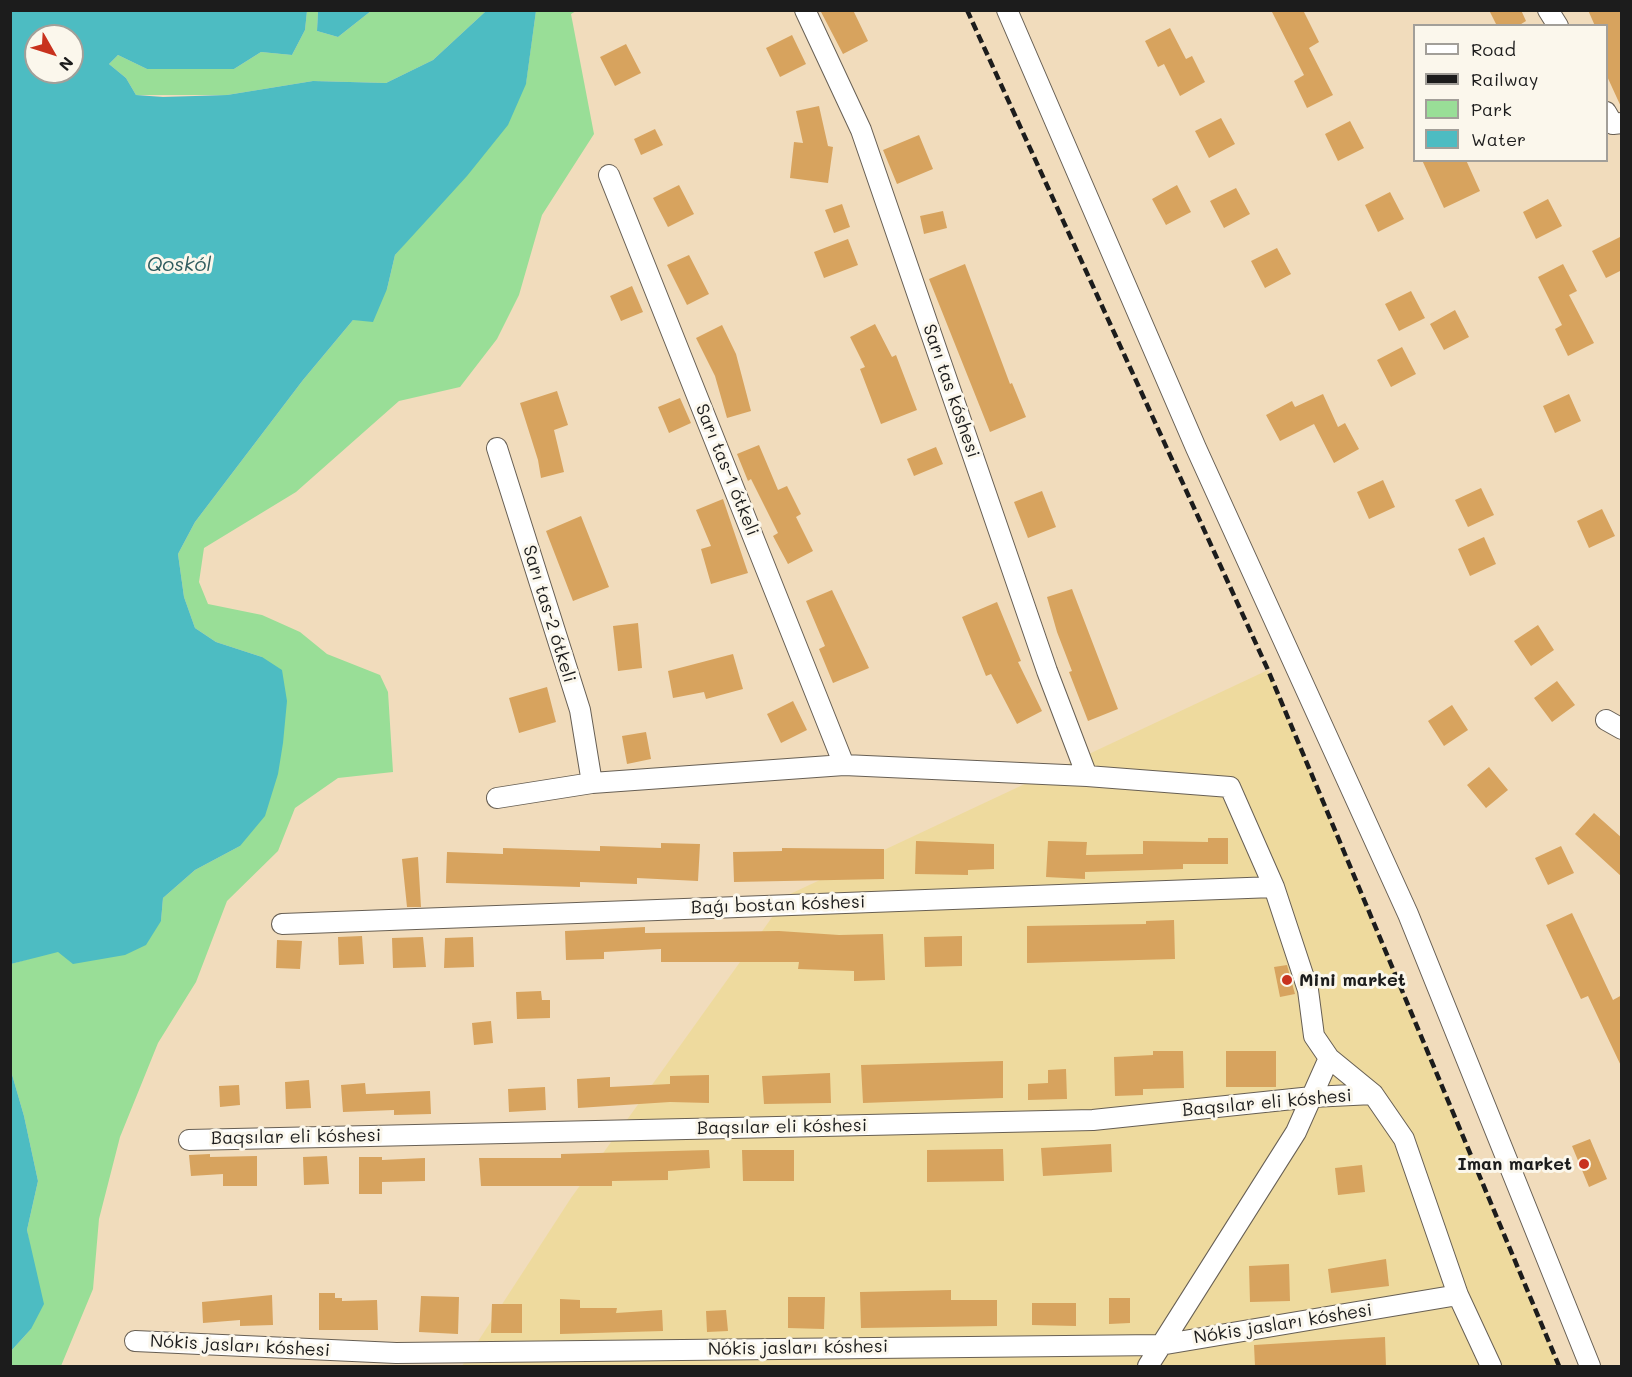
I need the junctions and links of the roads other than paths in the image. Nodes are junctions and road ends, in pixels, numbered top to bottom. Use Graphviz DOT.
graph roads {
  1 [pos="805,10"];
  2 [pos="1007,10"];
  3 [pos="1548,10"];
  4 [pos="1556,24"];
  5 [pos="1608,115"];
  6 [pos="1622,123"];
  7 [pos="609,175"];
  8 [pos="497,448"];
  9 [pos="844,765"];
  10 [pos="1087,776"];
  11 [pos="592,783"];
  12 [pos="497,798"];
  13 [pos="1274,887"];
  14 [pos="282,924"];
  15 [pos="1329,1058"];
  16 [pos="1373,1094"];
  17 [pos="1312,1097"];
  18 [pos="189,1140"];
  19 [pos="1458,1295"];
  20 [pos="135,1341"];
  21 [pos="1160,1345"];
  22 [pos="1148,1366"];
  23 [pos="1491,1366"];
  24 [pos="1590,1366"];
  1 -- 10 [label="street, Sarı tas kóshesi"];
  2 -- 24 [label="street"];
  3 -- 4 [label="street"];
  5 -- 6 [label="street"];
  7 -- 9 [label="street, Sarı tas-1 ótkeli"];
  8 -- 11 [label="street, Sarı tas-2 ótkeli"];
  9 -- 10 [label="street"];
  9 -- 11 [label="street"];
  10 -- 13 [label="street"];
  11 -- 12 [label="street"];
  13 -- 14 [label="street, Baǵı bostan kóshesi"];
  13 -- 15 [label="street"];
  15 -- 16 [label="street"];
  15 -- 17 [label="street"];
  16 -- 17 [label="street, Baqsılar eli kóshesi"];
  16 -- 19 [label="street"];
  17 -- 18 [label="street, Baqsılar eli kóshesi"];
  17 -- 21 [label="street"];
  19 -- 21 [label="street, Nókis jasları kóshesi"];
  19 -- 23 [label="street"];
  20 -- 21 [label="street, Nókis jasları kóshesi"];
  21 -- 22 [label="street"];
}
